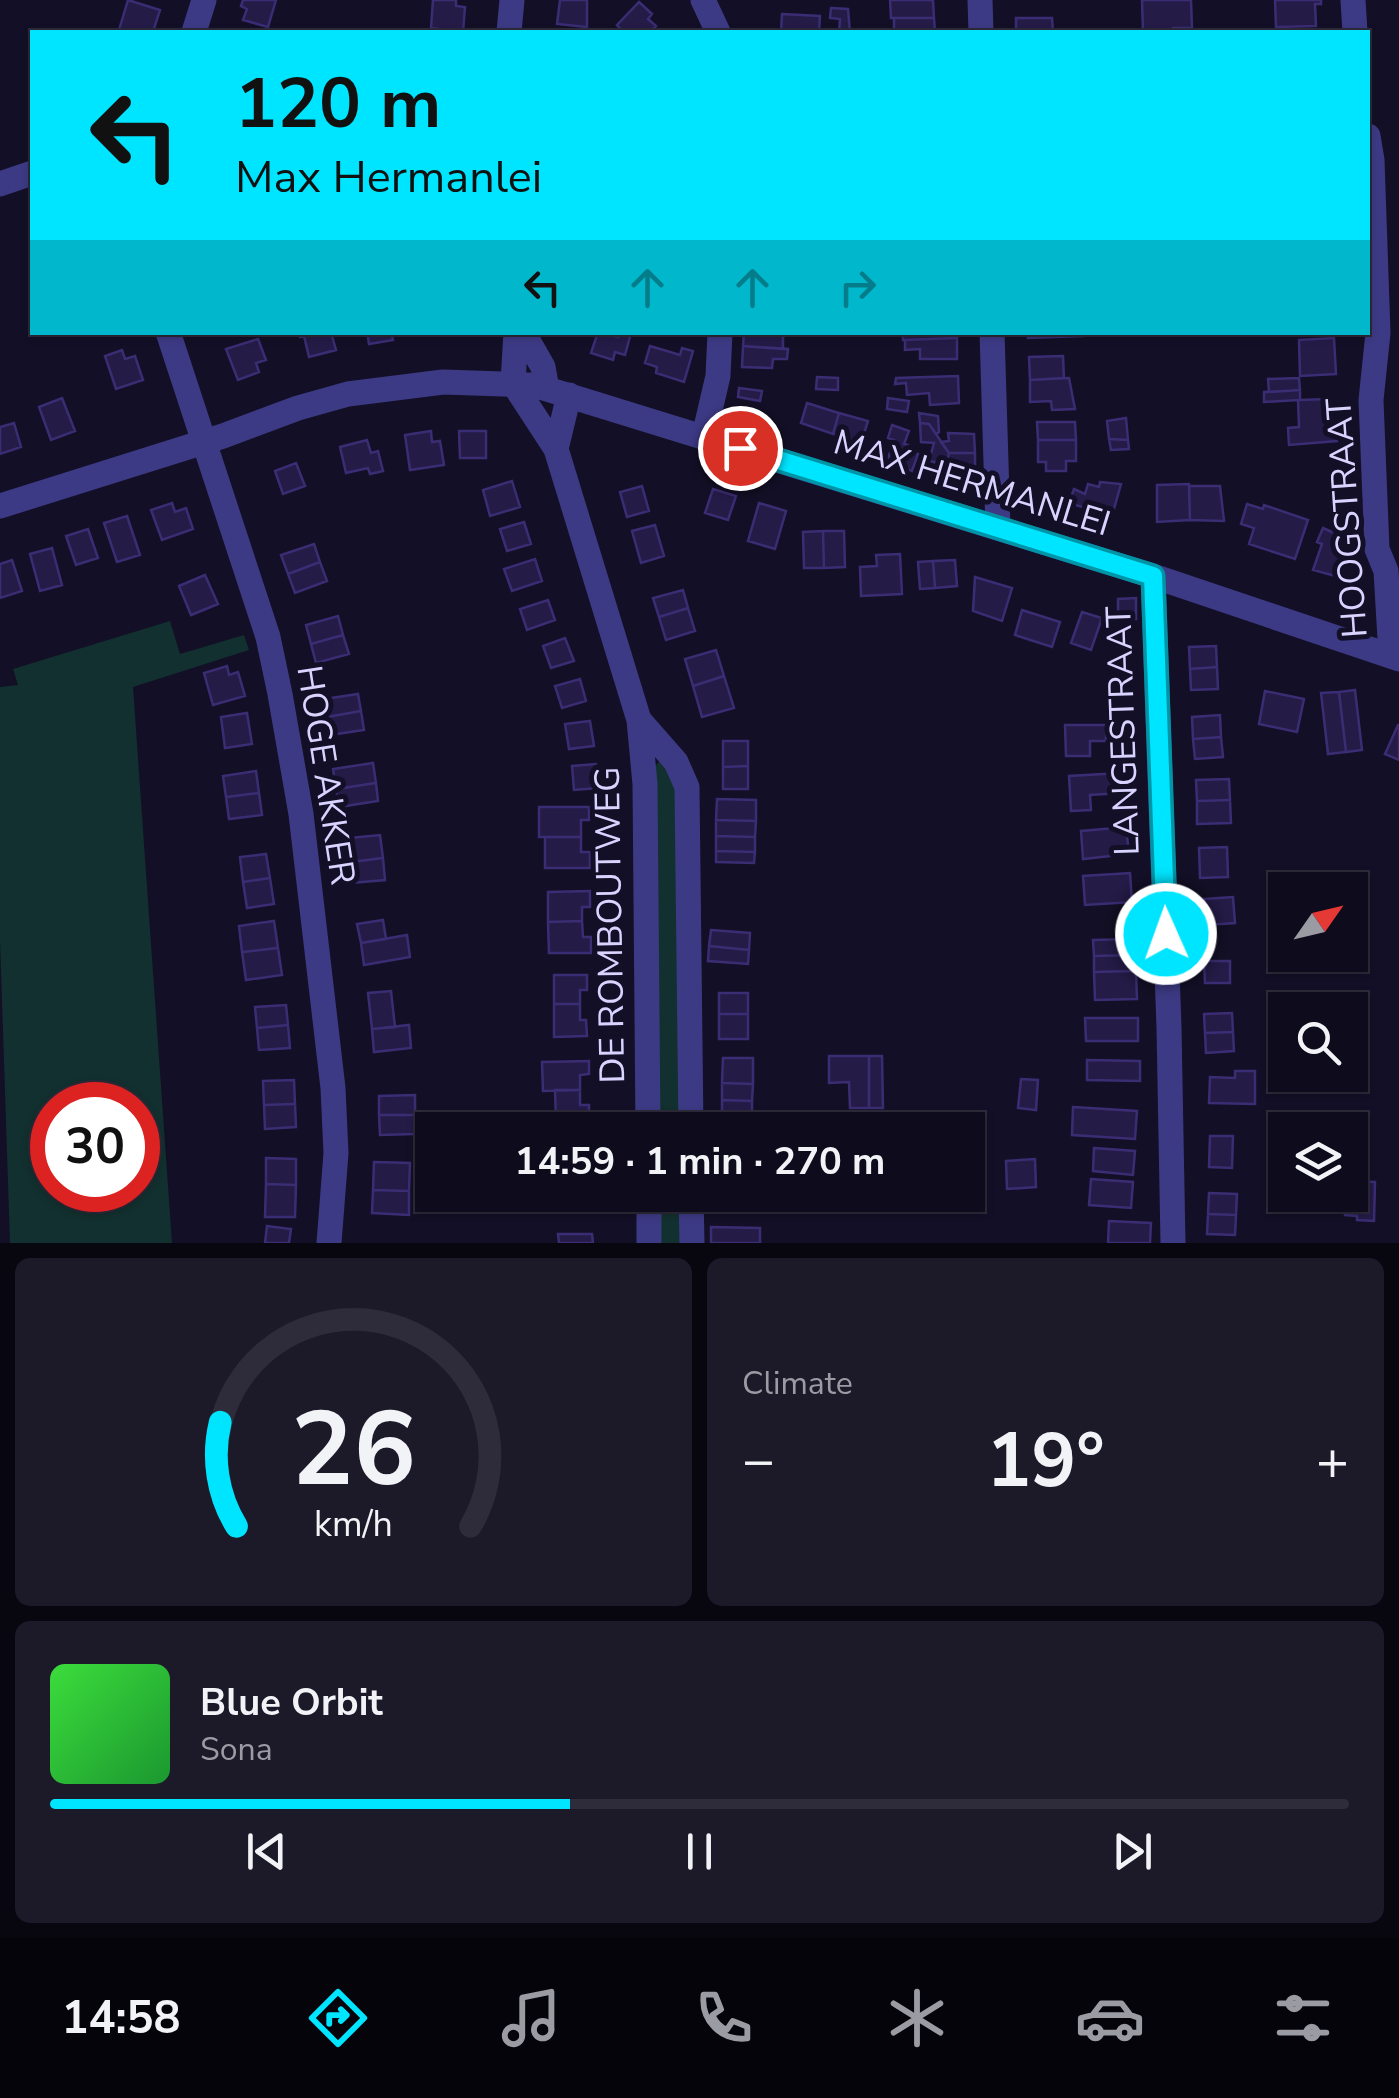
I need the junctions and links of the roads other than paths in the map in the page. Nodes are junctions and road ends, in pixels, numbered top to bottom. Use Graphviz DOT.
graph roads {
  1 [pos="204,0"];
  2 [pos="512,0"];
  3 [pos="702,0"];
  4 [pos="980,0"];
  5 [pos="1354,0"];
  6 [pos="195,30"];
  7 [pos="509,30"];
  8 [pos="717,30"];
  9 [pos="982,30"];
  10 [pos="1355,30"];
  11 [pos="1370,148"];
  12 [pos="30,174"];
  13 [pos="0,184"];
  14 [pos="169,335"];
  15 [pos="520,335"];
  16 [pos="522,335"];
  17 [pos="720,335"];
  18 [pos="992,335"];
  19 [pos="513,383"];
  20 [pos="558,392"];
  21 [pos="704,436"];
  22 [pos="204,442"];
  23 [pos="556,449"];
  24 [pos="0,506"];
  25 [pos="998,528"];
  26 [pos="1153,576"];
  27 [pos="1395,658"];
  28 [pos="639,720"];
  29 [pos="648,1112"];
  30 [pos="691,1112"];
  31 [pos="649,1212"];
  32 [pos="691,1212"];
  33 [pos="329,1243"];
  34 [pos="649,1243"];
  35 [pos="692,1243"];
  36 [pos="1173,1243"];
  1 -- 6 [label="street"];
  2 -- 7 [label="street"];
  3 -- 8 [label="street"];
  4 -- 9 [label="street"];
  5 -- 10 [label="street"];
  11 -- 27 [label="street, HOOGSTRAAT"];
  12 -- 13 [label="street"];
  14 -- 22 [label="street, HOGE AKKER"];
  15 -- 19 [label="street"];
  16 -- 20 [label="street"];
  17 -- 21 [label="street"];
  18 -- 25 [label="street"];
  19 -- 20 [label="street, MAX HERMANLEI"];
  19 -- 22 [label="street, MAX HERMANLEI"];
  19 -- 23 [label="street, DE ROMBOUTWEG"];
  20 -- 21 [label="street, MAX HERMANLEI"];
  20 -- 23 [label="street"];
  21 -- 25 [label="street, MAX HERMANLEI"];
  22 -- 24 [label="street, MAX HERMANLEI"];
  22 -- 33 [label="street, HOGE AKKER"];
  23 -- 28 [label="street, DE ROMBOUTWEG"];
  25 -- 26 [label="street, MAX HERMANLEI"];
  26 -- 27 [label="street, MAX HERMANLEI"];
  26 -- 36 [label="street, LANGESTRAAT"];
  28 -- 29 [label="street, DE ROMBOUTWEG"];
  28 -- 30 [label="street, DE ROMBOUTWEG"];
  31 -- 34 [label="street"];
  32 -- 35 [label="street"];
}
